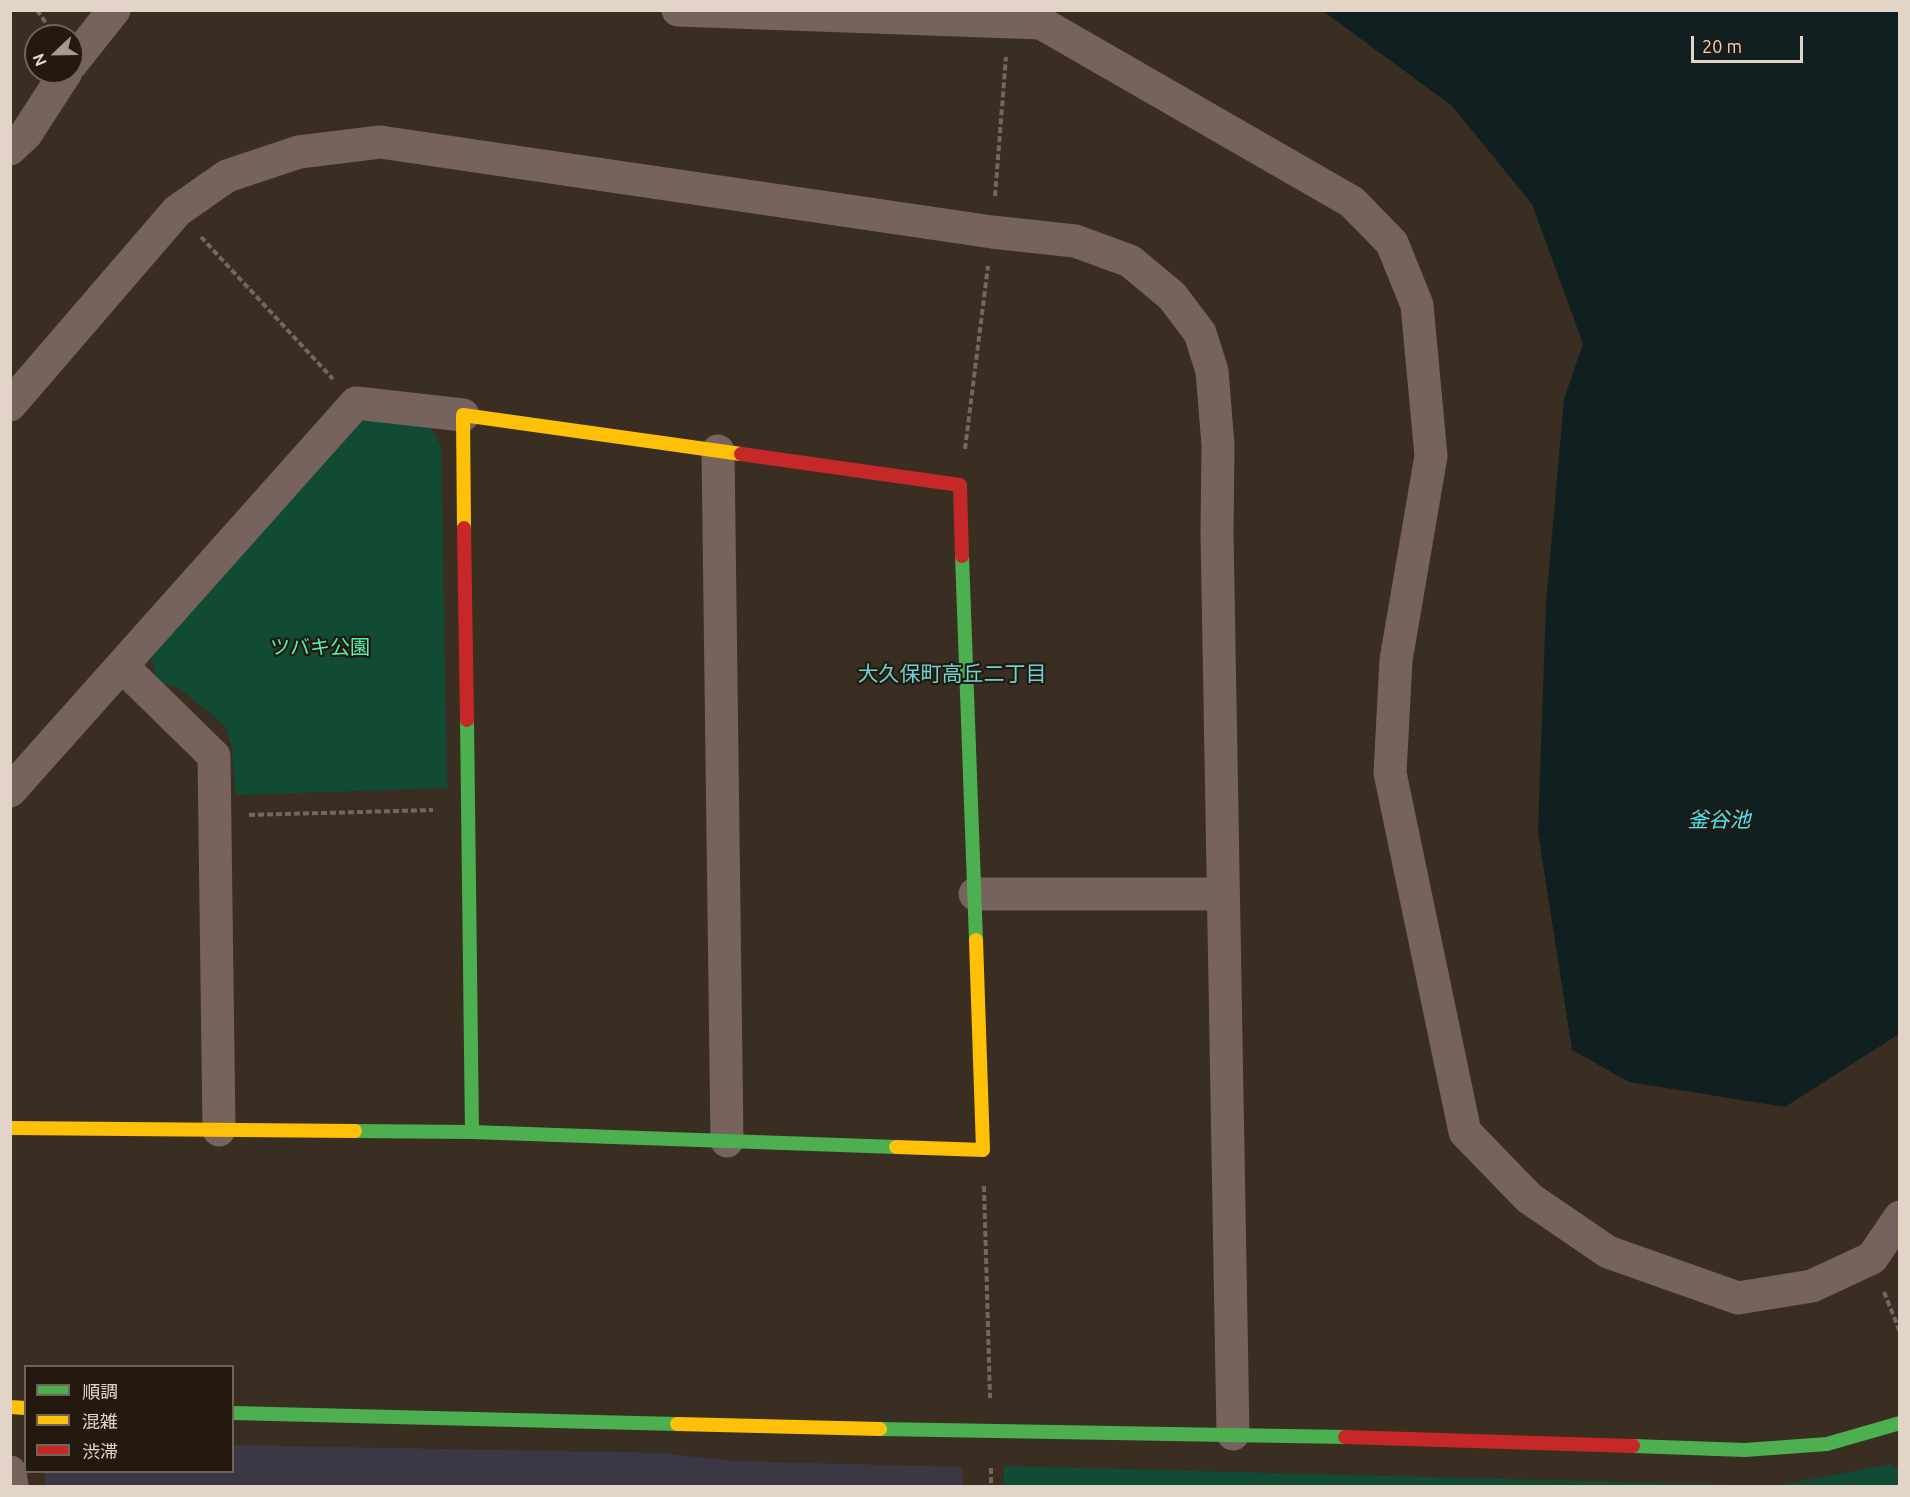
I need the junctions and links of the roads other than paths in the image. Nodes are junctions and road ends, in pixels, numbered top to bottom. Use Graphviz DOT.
graph roads {
  1 [pos="114,10"];
  2 [pos="678,10"];
  3 [pos="84,48"];
  4 [pos="58,84"];
  5 [pos="10,149"];
  6 [pos="10,405"];
  7 [pos="463,415"];
  8 [pos="718,451"];
  9 [pos="122,666"];
  10 [pos="10,791"];
  11 [pos="975,894"];
  12 [pos="1223,894"];
  13 [pos="10,1128"];
  14 [pos="219,1130"];
  15 [pos="472,1132"];
  16 [pos="727,1141"];
  17 [pos="1899,1217"];
  18 [pos="234,1413"];
  19 [pos="1899,1423"];
  20 [pos="1233,1434"];
  21 [pos="10,1472"];
  22 [pos="12,1486"];
  1 -- 3 [label="street"];
  2 -- 17 [label="street"];
  4 -- 5 [label="street"];
  6 -- 12 [label="street"];
  7 -- 8 [label="street"];
  7 -- 9 [label="street"];
  7 -- 15 [label="street"];
  8 -- 11 [label="street"];
  8 -- 16 [label="street"];
  9 -- 10 [label="street"];
  9 -- 14 [label="street"];
  11 -- 12 [label="street"];
  11 -- 16 [label="street"];
  12 -- 20 [label="street"];
  13 -- 14 [label="street"];
  14 -- 15 [label="street"];
  15 -- 16 [label="street"];
  18 -- 20 [label="street"];
  19 -- 20 [label="street"];
  21 -- 22 [label="street"];
}
